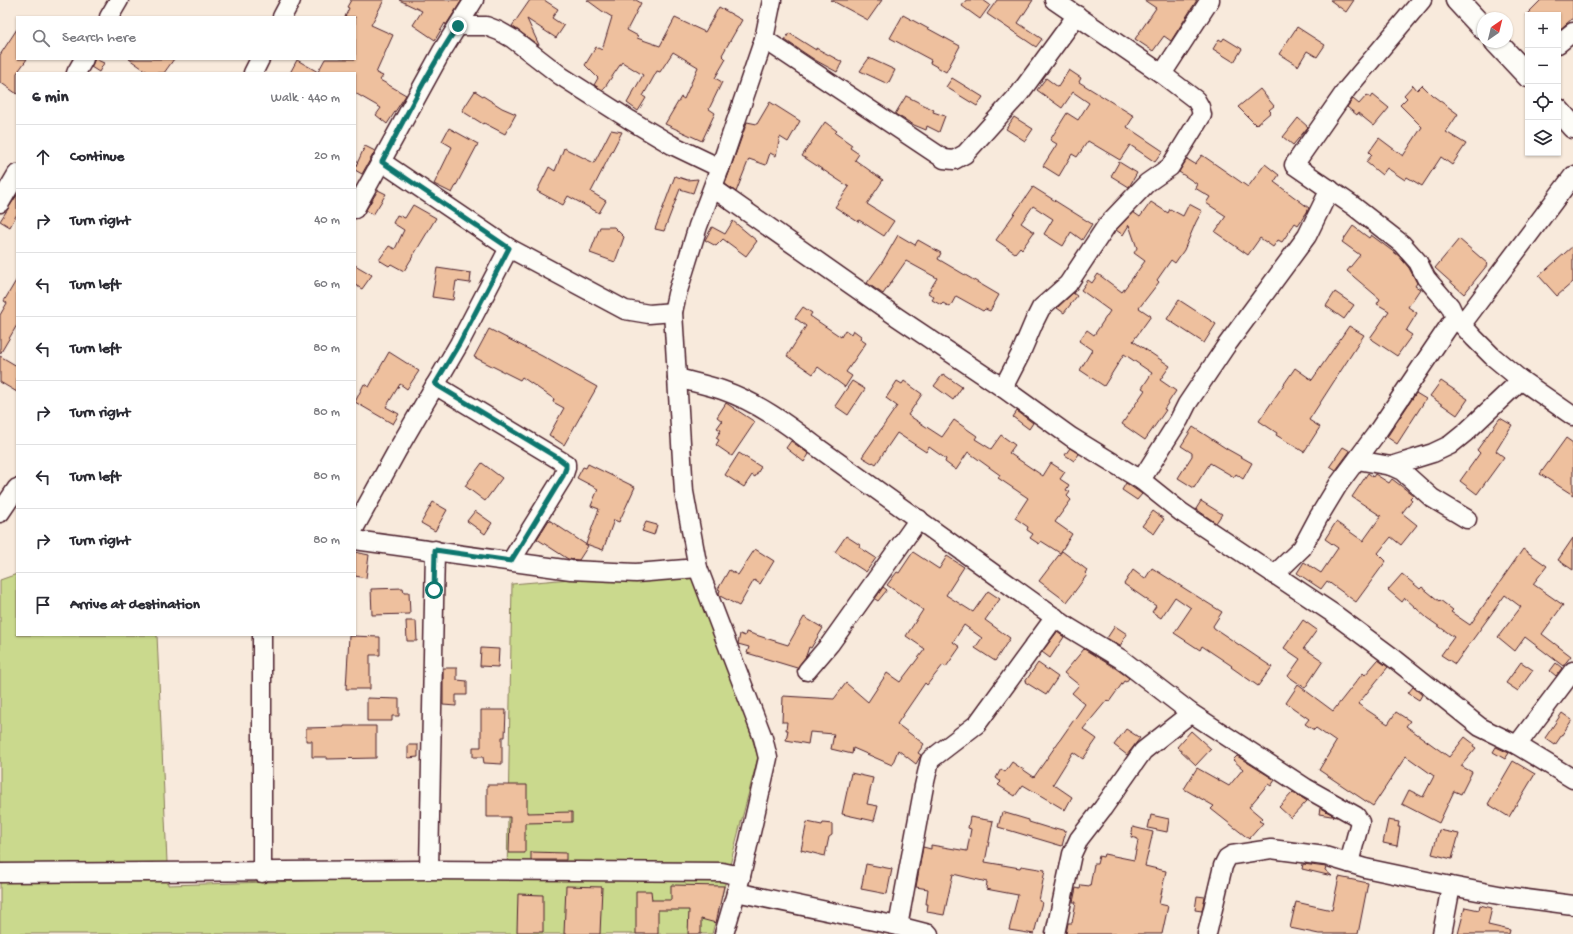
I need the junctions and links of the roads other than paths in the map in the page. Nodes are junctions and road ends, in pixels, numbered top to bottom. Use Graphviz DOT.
graph roads {
  1 [pos="119,0"];
  2 [pos="292,0"];
  3 [pos="474,0"];
  4 [pos="1054,0"];
  5 [pos="1210,0"];
  6 [pos="1422,0"];
  7 [pos="1457,0"];
  8 [pos="766,3"];
  9 [pos="110,16"];
  10 [pos="283,16"];
  11 [pos="1077,16"];
  12 [pos="1477,22"];
  13 [pos="458,26"];
  14 [pos="1573,32"];
  15 [pos="764,39"];
  16 [pos="1561,42"];
  17 [pos="1502,48"];
  18 [pos="83,60"];
  19 [pos="260,60"];
  20 [pos="1525,69"];
  21 [pos="77,72"];
  22 [pos="254,72"];
  23 [pos="1162,74"];
  24 [pos="1561,113"];
  25 [pos="1573,127"];
  26 [pos="382,162"];
  27 [pos="720,168"];
  28 [pos="16,176"];
  29 [pos="1573,176"];
  30 [pos="713,188"];
  31 [pos="1330,189"];
  32 [pos="0,203"];
  33 [pos="356,207"];
  34 [pos="509,248"];
  35 [pos="673,312"];
  36 [pos="1455,317"];
  37 [pos="677,378"];
  38 [pos="1521,380"];
  39 [pos="435,384"];
  40 [pos="1003,388"];
  41 [pos="1573,416"];
  42 [pos="1357,460"];
  43 [pos="1391,466"];
  44 [pos="1141,480"];
  45 [pos="16,489"];
  46 [pos="0,513"];
  47 [pos="919,519"];
  48 [pos="1467,519"];
  49 [pos="356,525"];
  50 [pos="356,540"];
  51 [pos="435,550"];
  52 [pos="511,561"];
  53 [pos="698,568"];
  54 [pos="1274,575"];
  55 [pos="1055,617"];
  56 [pos="262,636"];
  57 [pos="807,671"];
  58 [pos="1573,671"];
  59 [pos="1191,713"];
  60 [pos="1517,745"];
  61 [pos="1573,779"];
  62 [pos="1349,863"];
  63 [pos="429,870"];
  64 [pos="262,872"];
  65 [pos="0,874"];
  66 [pos="738,884"];
  67 [pos="1451,886"];
  68 [pos="1573,905"];
  69 [pos="898,926"];
  70 [pos="724,934"];
  71 [pos="929,934"];
  72 [pos="1055,934"];
  73 [pos="1207,934"];
  74 [pos="1442,934"];
  1 -- 9 [label="street"];
  2 -- 10 [label="street"];
  3 -- 13 [label="street"];
  4 -- 11 [label="street"];
  5 -- 23 [label="street"];
  6 -- 31 [label="street"];
  7 -- 12 [label="main road"];
  8 -- 15 [label="street"];
  11 -- 15 [label="street"];
  11 -- 23 [label="street"];
  13 -- 26 [label="street"];
  13 -- 27 [label="street"];
  14 -- 16 [label="street"];
  15 -- 27 [label="street"];
  17 -- 20 [label="main road"];
  18 -- 21 [label="street"];
  19 -- 22 [label="street"];
  23 -- 40 [label="street"];
  24 -- 25 [label="main road"];
  26 -- 33 [label="street"];
  26 -- 34 [label="street"];
  27 -- 30 [label="street"];
  28 -- 32 [label="street"];
  29 -- 36 [label="street"];
  30 -- 35 [label="street"];
  30 -- 40 [label="street"];
  31 -- 36 [label="street"];
  31 -- 44 [label="street"];
  34 -- 35 [label="street"];
  34 -- 39 [label="street"];
  35 -- 37 [label="street"];
  36 -- 38 [label="street"];
  36 -- 42 [label="street"];
  37 -- 47 [label="street"];
  37 -- 53 [label="street"];
  38 -- 41 [label="street"];
  38 -- 43 [label="street"];
  39 -- 49 [label="street"];
  39 -- 52 [label="street"];
  40 -- 44 [label="street"];
  42 -- 43 [label="street"];
  42 -- 54 [label="street"];
  43 -- 48 [label="street"];
  44 -- 54 [label="street"];
  45 -- 46 [label="street"];
  47 -- 55 [label="street"];
  47 -- 57 [label="street"];
  50 -- 51 [label="street"];
  51 -- 52 [label="street"];
  51 -- 63 [label="street"];
  52 -- 53 [label="street"];
  53 -- 66 [label="street"];
  54 -- 60 [label="street"];
  55 -- 59 [label="street"];
  55 -- 69 [label="street"];
  56 -- 64 [label="street"];
  58 -- 60 [label="street"];
  59 -- 62 [label="street"];
  59 -- 72 [label="street"];
  60 -- 61 [label="street"];
  62 -- 67 [label="street"];
  62 -- 73 [label="street"];
  63 -- 64 [label="street"];
  63 -- 66 [label="street"];
  64 -- 65 [label="street"];
  66 -- 69 [label="street"];
  66 -- 70 [label="street"];
  67 -- 68 [label="street"];
  67 -- 74 [label="street"];
  69 -- 71 [label="street"];
}
